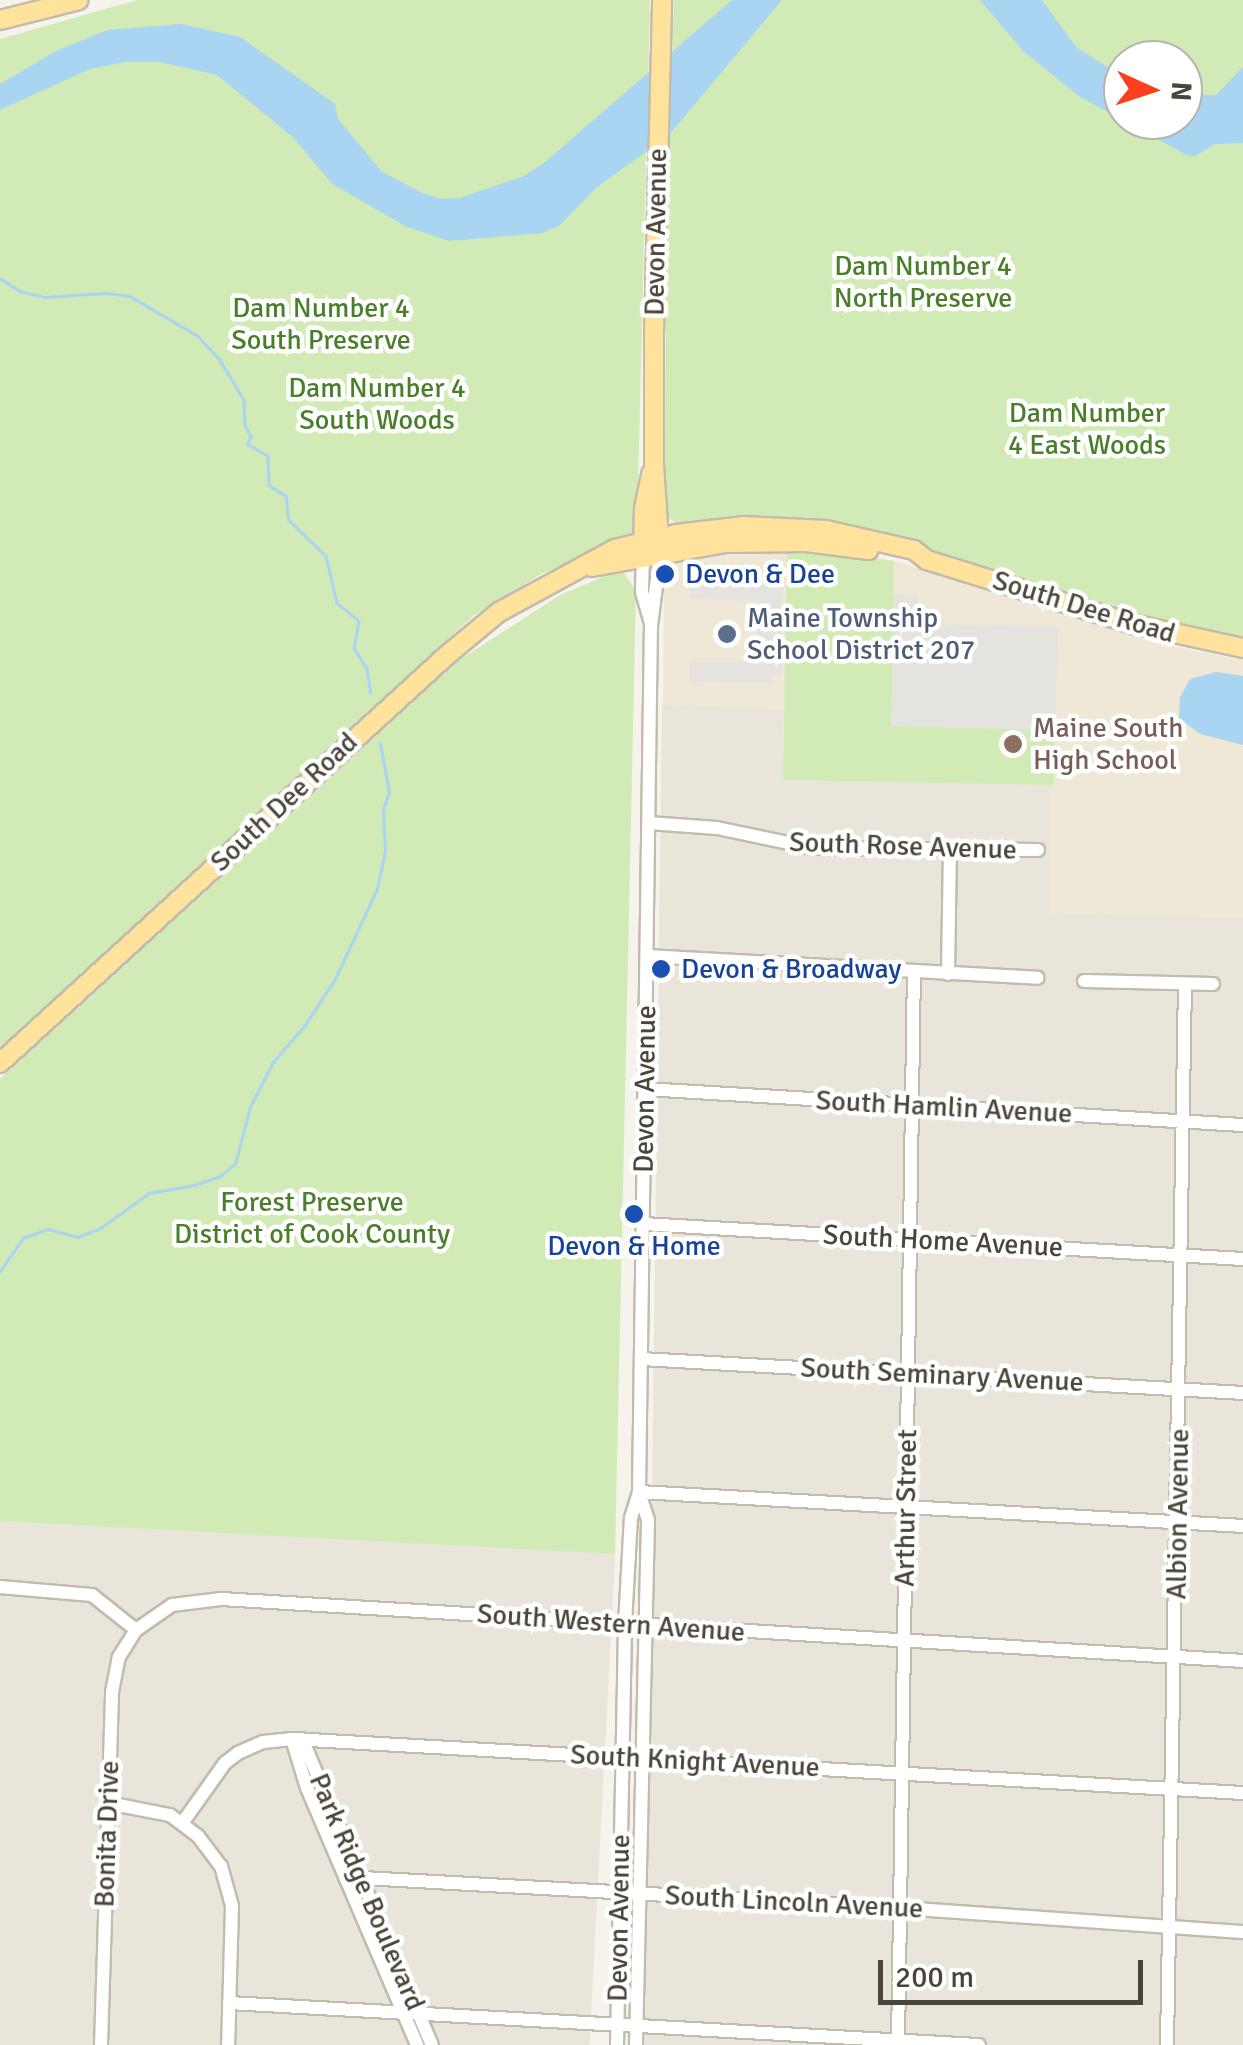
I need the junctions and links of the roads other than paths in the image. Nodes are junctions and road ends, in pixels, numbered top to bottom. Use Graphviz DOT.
graph roads {
  1 [pos="662,0"];
  2 [pos="65,1"];
  3 [pos="0,20"];
  4 [pos="651,548"];
  5 [pos="1243,648"];
  6 [pos="649,824"];
  7 [pos="950,848"];
  8 [pos="1038,850"];
  9 [pos="647,956"];
  10 [pos="914,972"];
  11 [pos="948,974"];
  12 [pos="1037,978"];
  13 [pos="1084,980"];
  14 [pos="1185,984"];
  15 [pos="1213,984"];
  16 [pos="0,1063"];
  17 [pos="645,1089"];
  18 [pos="912,1105"];
  19 [pos="1184,1121"];
  20 [pos="1243,1124"];
  21 [pos="643,1224"];
  22 [pos="910,1239"];
  23 [pos="1182,1256"];
  24 [pos="1243,1259"];
  25 [pos="641,1359"];
  26 [pos="908,1372"];
  27 [pos="1180,1389"];
  28 [pos="1243,1393"];
  29 [pos="639,1492"];
  30 [pos="906,1507"];
  31 [pos="1178,1522"];
  32 [pos="1243,1526"];
  33 [pos="0,1587"];
  34 [pos="625,1624"];
  35 [pos="644,1626"];
  36 [pos="136,1630"];
  37 [pos="904,1641"];
  38 [pos="1175,1657"];
  39 [pos="1243,1661"];
  40 [pos="297,1739"];
  41 [pos="622,1758"];
  42 [pos="640,1759"];
  43 [pos="902,1772"];
  44 [pos="1172,1790"];
  45 [pos="1243,1793"];
  46 [pos="108,1803"];
  47 [pos="183,1822"];
  48 [pos="345,1877"];
  49 [pos="361,1877"];
  50 [pos="619,1892"];
  51 [pos="638,1894"];
  52 [pos="900,1908"];
  53 [pos="1170,1924"];
  54 [pos="1243,1932"];
  55 [pos="229,2003"];
  56 [pos="403,2012"];
  57 [pos="418,2014"];
  58 [pos="618,2025"];
  59 [pos="636,2026"];
  60 [pos="898,2042"];
  61 [pos="101,2045"];
  62 [pos="228,2045"];
  63 [pos="416,2045"];
  64 [pos="432,2045"];
  65 [pos="618,2045"];
  66 [pos="636,2045"];
  67 [pos="978,2045"];
  68 [pos="1168,2045"];
  1 -- 4 [label="main road, Devon Avenue"];
  2 -- 3 [label="main road"];
  4 -- 5 [label="main road, South Dee Road"];
  4 -- 6 [label="street, Devon Avenue"];
  4 -- 16 [label="main road, South Dee Road"];
  6 -- 7 [label="street, South Rose Avenue"];
  6 -- 9 [label="street, Devon Avenue"];
  7 -- 8 [label="street, South Rose Avenue"];
  7 -- 11 [label="street"];
  9 -- 10 [label="street"];
  9 -- 17 [label="street, Devon Avenue"];
  10 -- 11 [label="street"];
  10 -- 18 [label="street, Arthur Street"];
  11 -- 12 [label="street"];
  13 -- 14 [label="street"];
  14 -- 15 [label="street"];
  14 -- 19 [label="street, Albion Avenue"];
  17 -- 18 [label="street, South Hamlin Avenue"];
  17 -- 21 [label="street, Devon Avenue"];
  18 -- 19 [label="street, South Hamlin Avenue"];
  18 -- 22 [label="street, Arthur Street"];
  19 -- 20 [label="street, South Hamlin Avenue"];
  19 -- 23 [label="street, Albion Avenue"];
  21 -- 22 [label="street, South Home Avenue"];
  21 -- 25 [label="street, Devon Avenue"];
  22 -- 23 [label="street, South Home Avenue"];
  22 -- 26 [label="street, Arthur Street"];
  23 -- 24 [label="street, South Home Avenue"];
  23 -- 27 [label="street, Albion Avenue"];
  25 -- 26 [label="street, South Seminary Avenue"];
  25 -- 29 [label="street, Devon Avenue"];
  26 -- 27 [label="street, South Seminary Avenue"];
  26 -- 30 [label="street, Arthur Street"];
  27 -- 28 [label="street, South Seminary Avenue"];
  27 -- 31 [label="street, Albion Avenue"];
  29 -- 30 [label="street"];
  29 -- 34 [label="street, Devon Avenue"];
  29 -- 35 [label="street, Devon Avenue"];
  30 -- 31 [label="street"];
  30 -- 37 [label="street, Arthur Street"];
  31 -- 32 [label="street"];
  31 -- 38 [label="street, Albion Avenue"];
  33 -- 36 [label="street"];
  34 -- 35 [label="street, South Western Avenue"];
  34 -- 36 [label="street, South Western Avenue"];
  34 -- 41 [label="street, Devon Avenue"];
  35 -- 37 [label="street, South Western Avenue"];
  35 -- 42 [label="street, Devon Avenue"];
  36 -- 46 [label="street, Bonita Drive"];
  37 -- 38 [label="street, South Western Avenue"];
  37 -- 43 [label="street, Arthur Street"];
  38 -- 39 [label="street, South Western Avenue"];
  38 -- 44 [label="street, Albion Avenue"];
  40 -- 41 [label="street, South Knight Avenue"];
  40 -- 47 [label="street, South Knight Avenue"];
  40 -- 48 [label="street, Park Ridge Boulevard"];
  40 -- 49 [label="street, Park Ridge Boulevard"];
  41 -- 42 [label="street, South Knight Avenue"];
  41 -- 50 [label="street, Devon Avenue"];
  42 -- 43 [label="street, South Knight Avenue"];
  42 -- 51 [label="street, Devon Avenue"];
  43 -- 44 [label="street, South Knight Avenue"];
  43 -- 52 [label="street, Arthur Street"];
  44 -- 45 [label="street, South Knight Avenue"];
  44 -- 53 [label="street, Albion Avenue"];
  46 -- 47 [label="street"];
  46 -- 61 [label="street, Bonita Drive"];
  47 -- 55 [label="street"];
  48 -- 49 [label="street, South Lincoln Avenue"];
  48 -- 56 [label="street, Park Ridge Boulevard"];
  49 -- 50 [label="street, South Lincoln Avenue"];
  49 -- 57 [label="street, Park Ridge Boulevard"];
  50 -- 51 [label="street, South Lincoln Avenue"];
  50 -- 58 [label="street, Devon Avenue"];
  51 -- 52 [label="street, South Lincoln Avenue"];
  51 -- 59 [label="street, Devon Avenue"];
  52 -- 53 [label="street, South Lincoln Avenue"];
  52 -- 60 [label="street, Arthur Street"];
  53 -- 54 [label="street, South Lincoln Avenue"];
  53 -- 68 [label="street, Albion Avenue"];
  55 -- 56 [label="street"];
  55 -- 62 [label="street"];
  56 -- 57 [label="street"];
  56 -- 63 [label="street, Park Ridge Boulevard"];
  57 -- 58 [label="street"];
  57 -- 64 [label="street, Park Ridge Boulevard"];
  58 -- 59 [label="street"];
  58 -- 65 [label="street, Devon Avenue"];
  59 -- 60 [label="street"];
  59 -- 66 [label="street, Devon Avenue"];
  60 -- 67 [label="street"];
}
